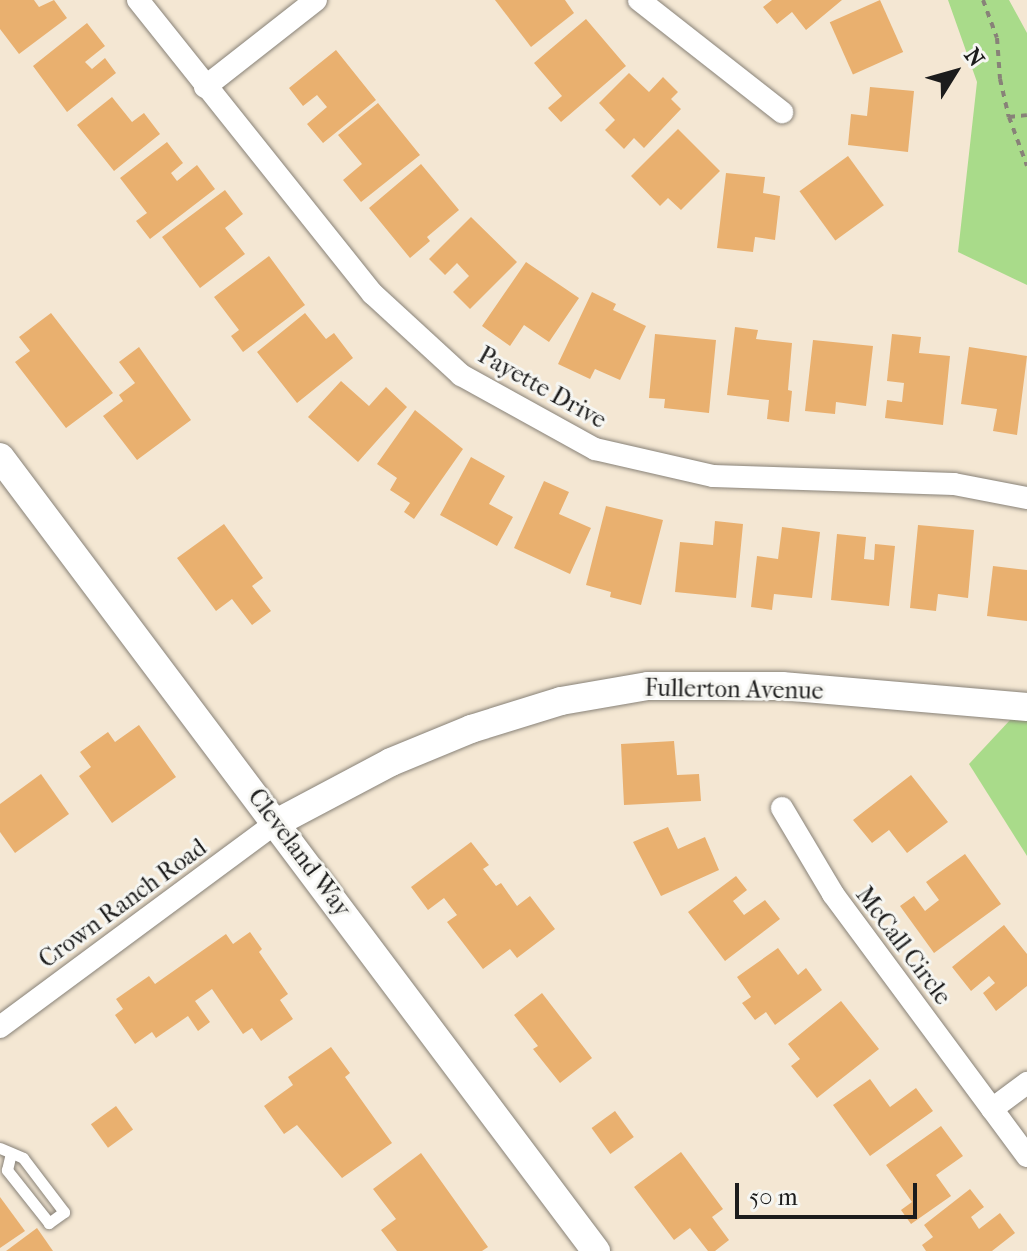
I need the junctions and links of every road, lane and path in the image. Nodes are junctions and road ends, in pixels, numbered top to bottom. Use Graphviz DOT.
graph roads {
  1 [pos="138,0"];
  2 [pos="316,0"];
  3 [pos="639,0"];
  4 [pos="983,0"];
  5 [pos="205,87"];
  6 [pos="782,112"];
  7 [pos="1027,115"];
  8 [pos="1009,117"];
  9 [pos="1027,166"];
  10 [pos="0,457"];
  11 [pos="1027,498"];
  12 [pos="1027,707"];
  13 [pos="782,808"];
  14 [pos="276,823"];
  15 [pos="0,1027"];
  16 [pos="1027,1083"];
  17 [pos="992,1109"];
  18 [pos="6,1151"];
  19 [pos="1027,1156"];
  20 [pos="596,1251"];
  1 -- 5 [label="street, Payette Drive"];
  2 -- 5 [label="street"];
  3 -- 6 [label="street"];
  4 -- 8 [label="path"];
  5 -- 11 [label="street, Payette Drive"];
  7 -- 8 [label="path"];
  8 -- 9 [label="path"];
  10 -- 14 [label="street, Cleveland Way"];
  12 -- 14 [label="street, Fullerton Avenue"];
  13 -- 17 [label="street, McCall Circle"];
  14 -- 15 [label="street, Crown Ranch Road"];
  14 -- 20 [label="street, Cleveland Way"];
  16 -- 17 [label="street"];
  17 -- 19 [label="street, McCall Circle"];
  18 -- 18 [label="lane"];
}
